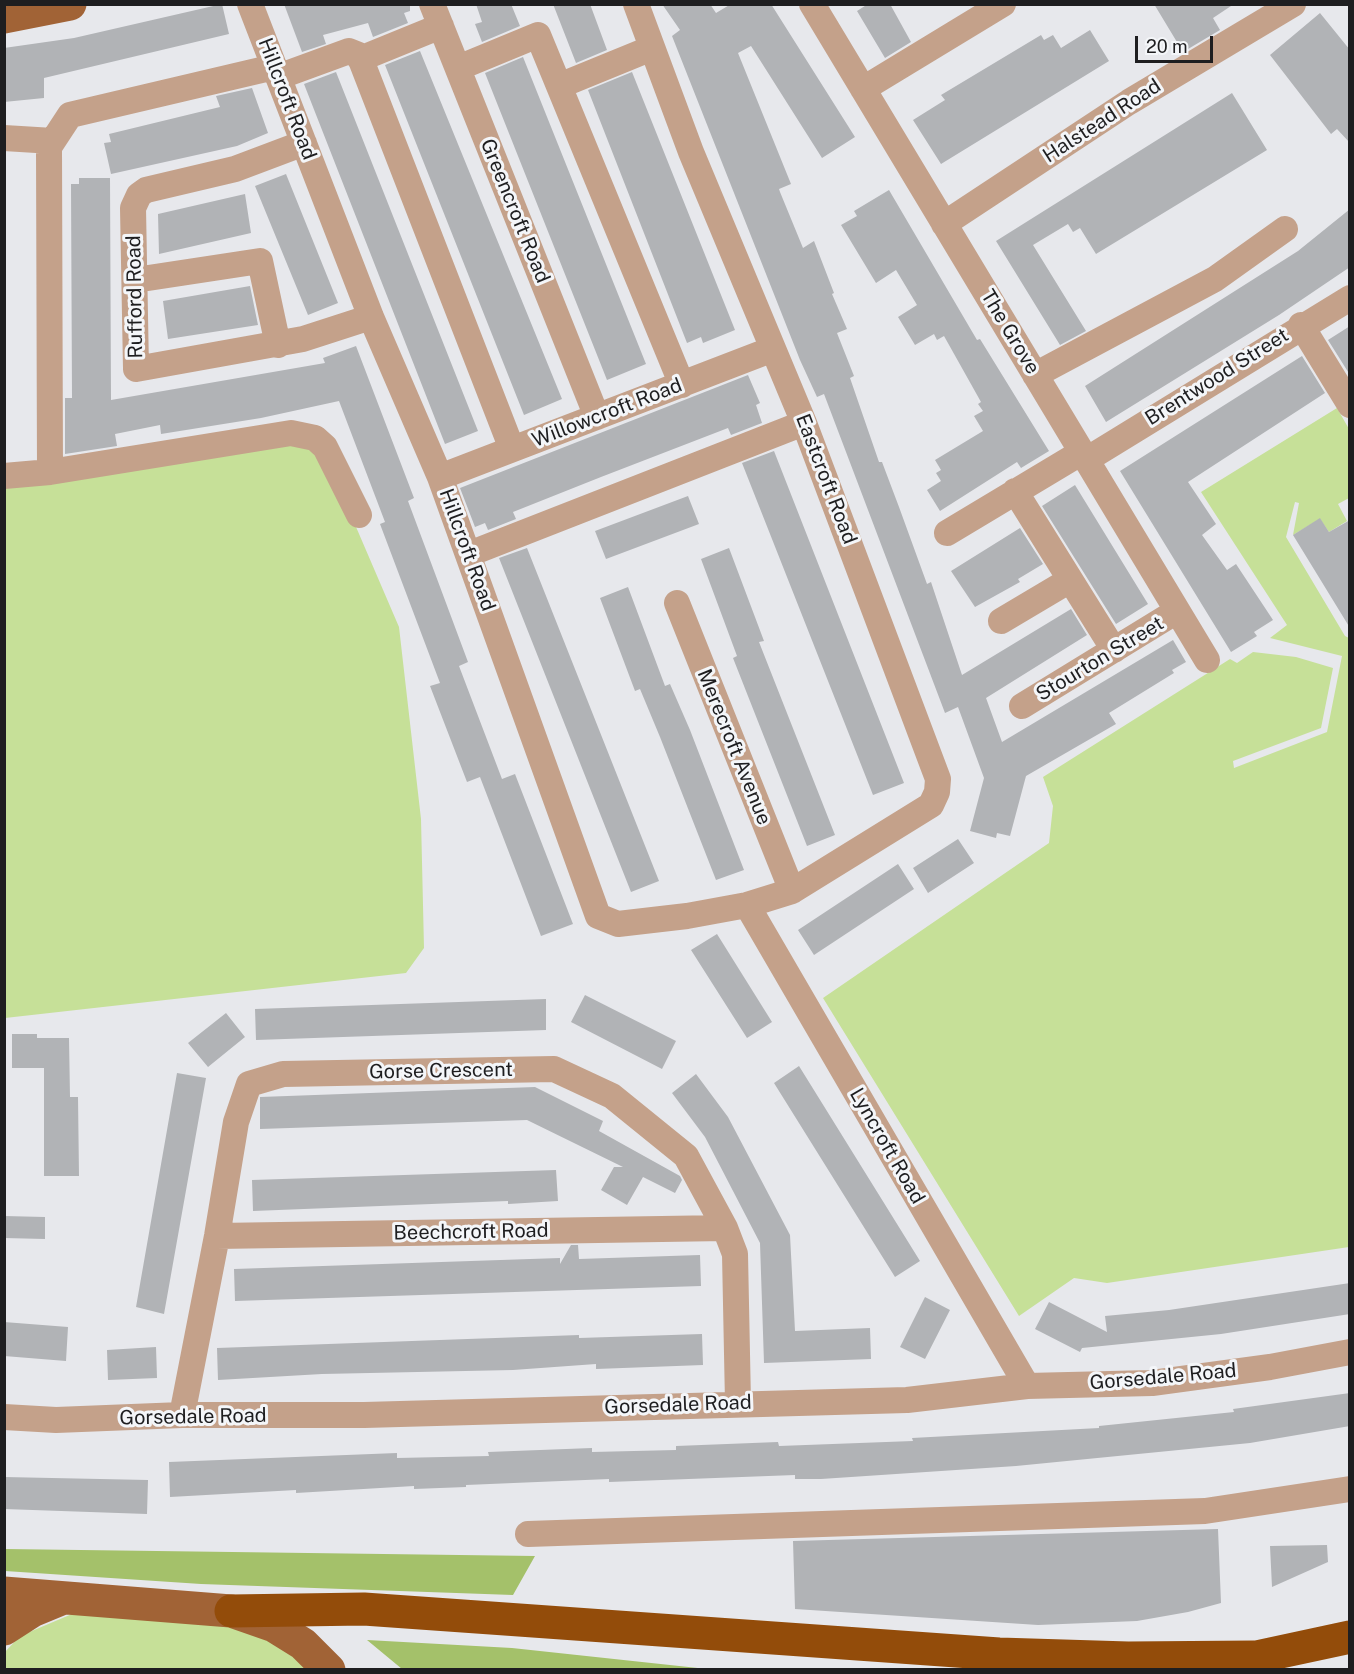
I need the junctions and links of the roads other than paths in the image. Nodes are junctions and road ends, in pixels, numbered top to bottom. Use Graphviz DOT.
graph roads {
  1 [pos="70,4"];
  2 [pos="250,4"];
  3 [pos="636,4"];
  4 [pos="812,4"];
  5 [pos="1003,4"];
  6 [pos="1293,4"];
  7 [pos="437,15"];
  8 [pos="4,17"];
  9 [pos="652,48"];
  10 [pos="360,59"];
  11 [pos="458,68"];
  12 [pos="276,72"];
  13 [pos="559,86"];
  14 [pos="863,89"];
  15 [pos="4,138"];
  16 [pos="53,141"];
  17 [pos="304,143"];
  18 [pos="944,224"];
  19 [pos="1285,229"];
  20 [pos="135,280"];
  21 [pos="1350,298"];
  22 [pos="371,317"];
  23 [pos="1301,326"];
  24 [pos="278,345"];
  25 [pos="773,349"];
  26 [pos="1035,375"];
  27 [pos="682,385"];
  28 [pos="1350,405"];
  29 [pos="597,417"];
  30 [pos="804,423"];
  31 [pos="512,449"];
  32 [pos="1084,456"];
  33 [pos="50,472"];
  34 [pos="4,476"];
  35 [pos="440,477"];
  36 [pos="1016,491"];
  37 [pos="359,515"];
  38 [pos="947,533"];
  39 [pos="469,554"];
  40 [pos="1070,580"];
  41 [pos="677,603"];
  42 [pos="1177,611"];
  43 [pos="1001,621"];
  44 [pos="1114,650"];
  45 [pos="1207,660"];
  46 [pos="1023,706"];
  47 [pos="792,891"];
  48 [pos="747,906"];
  49 [pos="725,1228"];
  50 [pos="218,1236"];
  51 [pos="1350,1352"];
  52 [pos="1027,1386"];
  53 [pos="738,1403"];
  54 [pos="183,1415"];
  55 [pos="4,1417"];
  56 [pos="1350,1489"];
  57 [pos="528,1534"];
  58 [pos="4,1593"];
  59 [pos="65,1598"];
  60 [pos="231,1611"];
  61 [pos="4,1629"];
  62 [pos="1350,1637"];
  63 [pos="1255,1657"];
  64 [pos="329,1670"];
  65 [pos="1200,1670"];
  1 -- 8 [label="main road"];
  2 -- 12 [label="street, Hillcroft Road"];
  3 -- 9 [label="street, Eastcroft Road"];
  4 -- 14 [label="street, The Grove"];
  5 -- 14 [label="street"];
  6 -- 18 [label="street, Halstead Road"];
  7 -- 10 [label="street"];
  7 -- 11 [label="street, Greencroft Road"];
  9 -- 13 [label="street"];
  9 -- 25 [label="street, Eastcroft Road"];
  10 -- 12 [label="street"];
  10 -- 31 [label="street"];
  11 -- 13 [label="street"];
  11 -- 29 [label="street, Greencroft Road"];
  12 -- 16 [label="street"];
  12 -- 17 [label="street, Hillcroft Road"];
  13 -- 27 [label="street"];
  14 -- 18 [label="street, The Grove"];
  15 -- 16 [label="street"];
  16 -- 33 [label="street"];
  17 -- 20 [label="street, Rufford Road"];
  17 -- 22 [label="street, Hillcroft Road"];
  18 -- 26 [label="street, The Grove"];
  19 -- 26 [label="street"];
  20 -- 24 [label="street"];
  20 -- 24 [label="street, Rufford Road"];
  21 -- 23 [label="street, Brentwood Street"];
  22 -- 24 [label="street, Rufford Road"];
  22 -- 35 [label="street, Hillcroft Road"];
  23 -- 28 [label="street"];
  23 -- 32 [label="street, Brentwood Street"];
  25 -- 27 [label="street, Willowcroft Road"];
  25 -- 30 [label="street, Eastcroft Road"];
  26 -- 32 [label="street, The Grove"];
  27 -- 29 [label="street, Willowcroft Road"];
  29 -- 31 [label="street, Willowcroft Road"];
  30 -- 39 [label="street"];
  30 -- 47 [label="street, Eastcroft Road"];
  31 -- 35 [label="street, Willowcroft Road"];
  32 -- 36 [label="street, Brentwood Street"];
  32 -- 42 [label="street, The Grove"];
  33 -- 34 [label="street"];
  33 -- 37 [label="street"];
  35 -- 39 [label="street, Hillcroft Road"];
  36 -- 38 [label="street, Brentwood Street"];
  36 -- 40 [label="street"];
  39 -- 48 [label="street, Hillcroft Road"];
  40 -- 43 [label="street"];
  40 -- 44 [label="street"];
  41 -- 47 [label="street, Merecroft Avenue"];
  42 -- 44 [label="street, Stourton Street"];
  42 -- 45 [label="street, The Grove"];
  44 -- 46 [label="street, Stourton Street"];
  47 -- 48 [label="street, Hillcroft Road"];
  48 -- 52 [label="street, Lyncroft Road"];
  49 -- 50 [label="street, Beechcroft Road"];
  49 -- 50 [label="street, Gorse Crescent"];
  49 -- 53 [label="street, Gorse Crescent"];
  50 -- 54 [label="street, Gorse Crescent"];
  51 -- 52 [label="street, Gorsedale Road"];
  52 -- 53 [label="street, Gorsedale Road"];
  53 -- 54 [label="street, Gorsedale Road"];
  54 -- 55 [label="street, Gorsedale Road"];
  56 -- 57 [label="street"];
  58 -- 59 [label="main road"];
  59 -- 60 [label="main road"];
  59 -- 61 [label="main road"];
  60 -- 63 [label="highway"];
  60 -- 64 [label="main road"];
  62 -- 63 [label="highway"];
  63 -- 65 [label="highway"];
}
